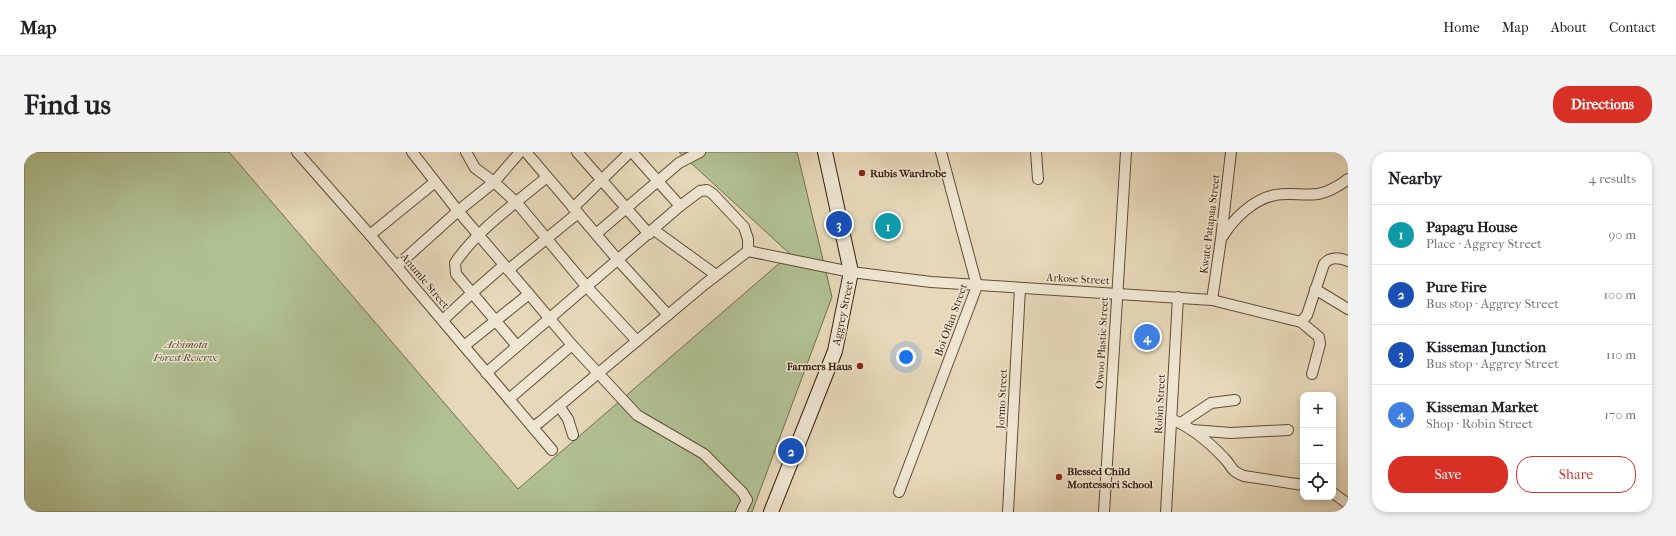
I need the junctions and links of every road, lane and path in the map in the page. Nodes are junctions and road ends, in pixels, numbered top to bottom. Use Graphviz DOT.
graph roads {
  1 [pos="298,152"];
  2 [pos="412,152"];
  3 [pos="466,152"];
  4 [pos="520,152"];
  5 [pos="526,152"];
  6 [pos="577,152"];
  7 [pos="631,152"];
  8 [pos="700,152"];
  9 [pos="825,152"];
  10 [pos="941,152"];
  11 [pos="1036,152"];
  12 [pos="1126,152"];
  13 [pos="1231,152"];
  14 [pos="547,177"];
  15 [pos="1038,179"];
  16 [pos="658,180"];
  17 [pos="1348,180"];
  18 [pos="602,181"];
  19 [pos="435,182"];
  20 [pos="494,182"];
  21 [pos="517,203"];
  22 [pos="680,206"];
  23 [pos="627,209"];
  24 [pos="458,210"];
  25 [pos="576,210"];
  26 [pos="651,232"];
  27 [pos="596,234"];
  28 [pos="370,235"];
  29 [pos="479,235"];
  30 [pos="547,238"];
  31 [pos="1221,239"];
  32 [pos="748,251"];
  33 [pos="618,260"];
  34 [pos="1348,261"];
  35 [pos="397,266"];
  36 [pos="506,267"];
  37 [pos="851,272"];
  38 [pos="716,275"];
  39 [pos="977,286"];
  40 [pos="587,287"];
  41 [pos="1020,288"];
  42 [pos="1315,289"];
  43 [pos="472,293"];
  44 [pos="528,294"];
  45 [pos="1117,294"];
  46 [pos="1178,297"];
  47 [pos="1212,300"];
  48 [pos="1348,309"];
  49 [pos="668,315"];
  50 [pos="549,318"];
  51 [pos="443,320"];
  52 [pos="496,320"];
  53 [pos="1301,322"];
  54 [pos="637,341"];
  55 [pos="572,345"];
  56 [pos="464,346"];
  57 [pos="518,346"];
  58 [pos="486,372"];
  59 [pos="598,372"];
  60 [pos="1312,374"];
  61 [pos="509,399"];
  62 [pos="1235,400"];
  63 [pos="559,406"];
  64 [pos="1171,419"];
  65 [pos="1181,423"];
  66 [pos="533,426"];
  67 [pos="1192,430"];
  68 [pos="1288,430"];
  69 [pos="573,435"];
  70 [pos="552,450"];
  71 [pos="1300,485"];
  72 [pos="899,492"];
  73 [pos="1336,495"];
  74 [pos="1348,504"];
  75 [pos="742,512"];
  76 [pos="771,512"];
  77 [pos="1008,512"];
  78 [pos="1104,512"];
  79 [pos="1166,512"];
  1 -- 28 [label="street, Anumle Street"];
  2 -- 19 [label="street"];
  3 -- 20 [label="street"];
  4 -- 20 [label="street"];
  5 -- 14 [label="street"];
  6 -- 18 [label="street"];
  7 -- 16 [label="street"];
  7 -- 18 [label="street"];
  8 -- 16 [label="street"];
  9 -- 37 [label="main road, Aggrey Street"];
  10 -- 39 [label="street, Boi Oflan Street"];
  11 -- 15 [label="street"];
  12 -- 45 [label="street, Owoo Plastic Street"];
  13 -- 31 [label="street, Kwate Patapaa Street"];
  14 -- 21 [label="street"];
  14 -- 25 [label="street"];
  16 -- 22 [label="street"];
  16 -- 23 [label="street"];
  17 -- 31 [label="street"];
  18 -- 23 [label="street"];
  18 -- 25 [label="street"];
  19 -- 24 [label="street"];
  19 -- 28 [label="street"];
  20 -- 21 [label="street"];
  20 -- 24 [label="street"];
  21 -- 29 [label="street"];
  21 -- 30 [label="street"];
  22 -- 26 [label="street"];
  22 -- 32 [label="street"];
  23 -- 26 [label="street"];
  23 -- 27 [label="street"];
  24 -- 29 [label="street"];
  24 -- 35 [label="street"];
  25 -- 27 [label="street"];
  25 -- 30 [label="street"];
  26 -- 33 [label="street"];
  26 -- 38 [label="street"];
  27 -- 33 [label="street"];
  28 -- 35 [label="street, Anumle Street"];
  29 -- 36 [label="street"];
  29 -- 43 [label="street"];
  30 -- 36 [label="street"];
  30 -- 40 [label="street"];
  31 -- 47 [label="street, Kwate Patapaa Street"];
  32 -- 37 [label="street, Arkose Street"];
  32 -- 38 [label="street"];
  33 -- 40 [label="street"];
  33 -- 49 [label="street"];
  34 -- 42 [label="street"];
  35 -- 51 [label="street, Anumle Street"];
  36 -- 43 [label="street"];
  36 -- 44 [label="street"];
  37 -- 39 [label="street, Arkose Street"];
  37 -- 76 [label="main road, Aggrey Street"];
  38 -- 49 [label="street"];
  39 -- 41 [label="street, Arkose Street"];
  39 -- 72 [label="street, Boi Oflan Street"];
  40 -- 50 [label="street"];
  40 -- 54 [label="street"];
  41 -- 45 [label="street, Arkose Street"];
  41 -- 77 [label="street, Jormo Street"];
  42 -- 48 [label="street"];
  42 -- 53 [label="street"];
  43 -- 51 [label="street"];
  43 -- 52 [label="street"];
  44 -- 50 [label="street"];
  44 -- 52 [label="street"];
  45 -- 46 [label="street, Arkose Street"];
  45 -- 78 [label="street, Owoo Plastic Street"];
  46 -- 47 [label="street, Arkose Street"];
  46 -- 64 [label="street, Robin Street"];
  47 -- 53 [label="street, Arkose Street"];
  49 -- 54 [label="street"];
  50 -- 55 [label="street"];
  50 -- 57 [label="street"];
  51 -- 56 [label="street, Anumle Street"];
  52 -- 56 [label="street"];
  52 -- 57 [label="street"];
  53 -- 60 [label="street"];
  54 -- 59 [label="street"];
  55 -- 59 [label="street"];
  55 -- 61 [label="street"];
  56 -- 58 [label="street, Anumle Street"];
  57 -- 58 [label="street"];
  58 -- 61 [label="street, Anumle Street"];
  59 -- 63 [label="street"];
  59 -- 75 [label="street"];
  61 -- 66 [label="street, Anumle Street"];
  62 -- 65 [label="street"];
  63 -- 66 [label="street"];
  63 -- 69 [label="street"];
  64 -- 65 [label="street"];
  64 -- 79 [label="street, Robin Street"];
  65 -- 67 [label="street"];
  66 -- 70 [label="street, Anumle Street"];
  67 -- 68 [label="street"];
  67 -- 71 [label="street"];
  73 -- 74 [label="street"];
}
